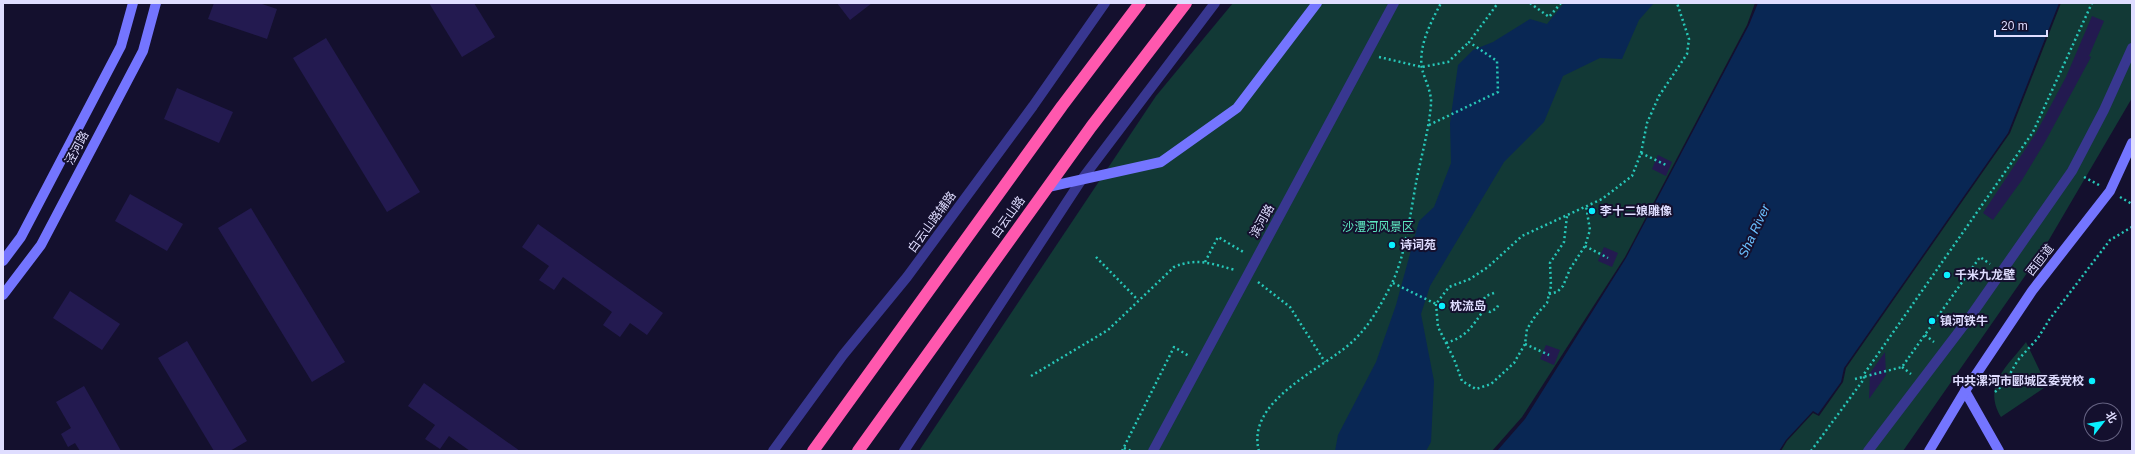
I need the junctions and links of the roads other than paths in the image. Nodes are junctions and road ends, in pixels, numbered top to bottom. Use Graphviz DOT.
graph roads {
  1 [pos="133,3"];
  2 [pos="156,3"];
  3 [pos="1105,3"];
  4 [pos="1140,3"];
  5 [pos="1186,3"];
  6 [pos="1215,3"];
  7 [pos="1317,3"];
  8 [pos="1394,3"];
  9 [pos="2132,48"];
  10 [pos="2132,143"];
  11 [pos="1082,179"];
  12 [pos="1048,187"];
  13 [pos="3,261"];
  14 [pos="3,296"];
  15 [pos="1965,391"];
  16 [pos="773,451"];
  17 [pos="813,451"];
  18 [pos="858,451"];
  19 [pos="904,451"];
  20 [pos="1152,451"];
  21 [pos="1868,451"];
  22 [pos="1929,451"];
  23 [pos="1999,451"];
  1 -- 13 [label="street, 泾河路"];
  2 -- 14 [label="street, 泾河路"];
  3 -- 16 [label="street, 白云山路辅路"];
  4 -- 17 [label="highway, 白云山路"];
  5 -- 12 [label="highway, 白云山路"];
  6 -- 11 [label="street"];
  7 -- 11 [label="street"];
  8 -- 20 [label="street, 滨河路"];
  9 -- 21 [label="street"];
  10 -- 15 [label="street, 西匝道"];
  11 -- 12 [label="street"];
  11 -- 19 [label="street"];
  12 -- 18 [label="highway, 白云山路"];
  15 -- 22 [label="street, 西匝道"];
  15 -- 23 [label="street"];
}
